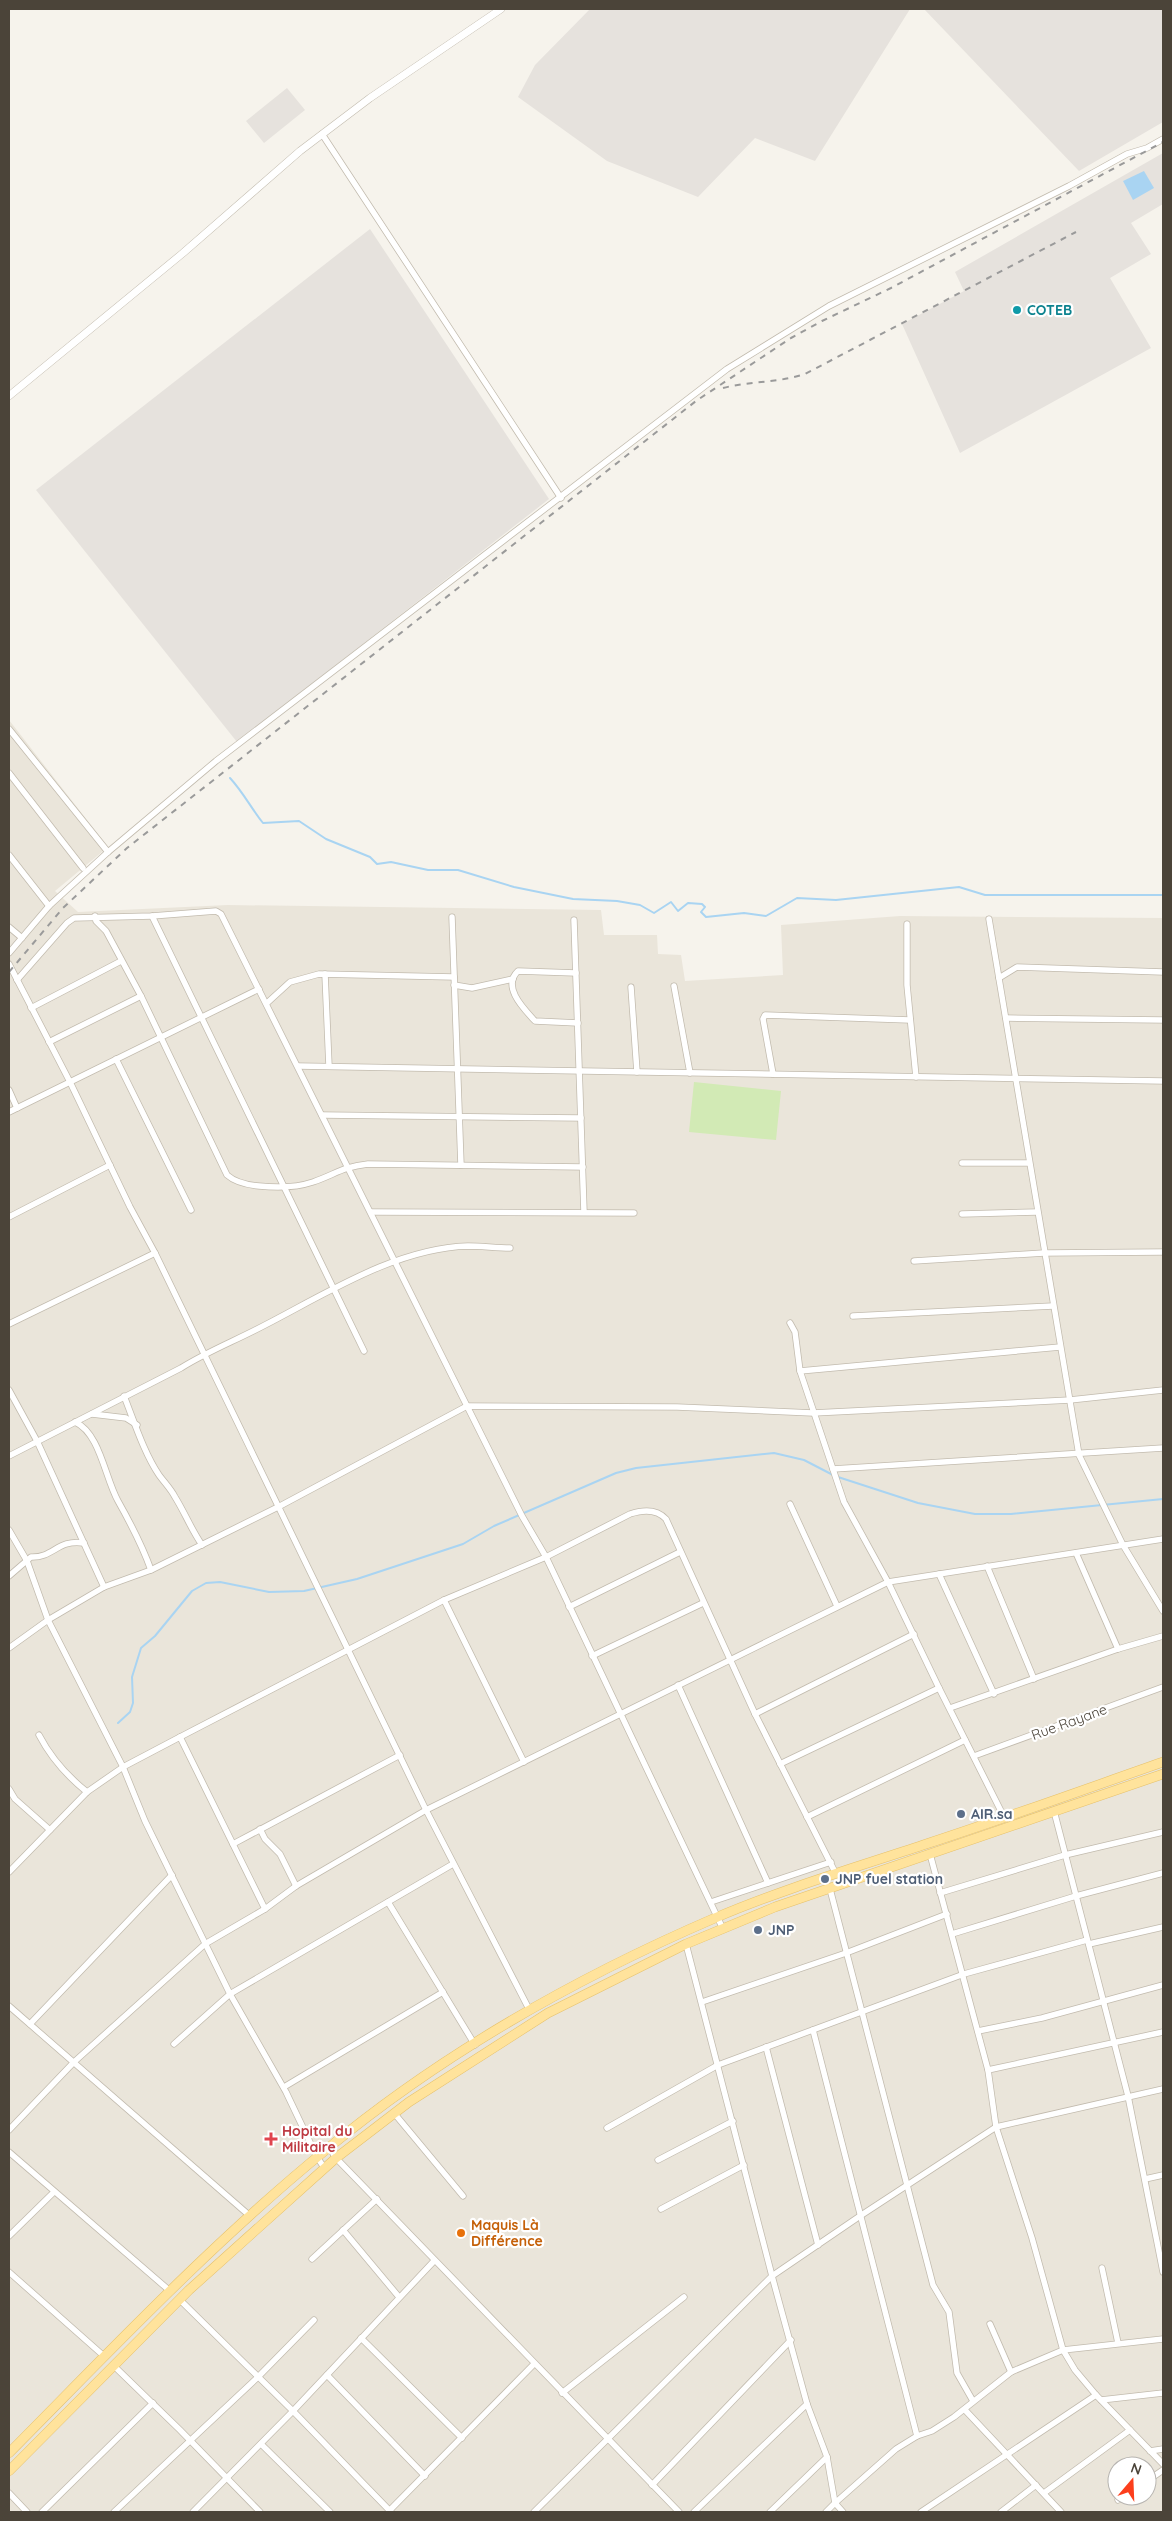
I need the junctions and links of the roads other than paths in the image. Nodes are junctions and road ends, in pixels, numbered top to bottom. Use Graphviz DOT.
graph roads {
  1 [pos="501,9"];
  2 [pos="322,134"];
  3 [pos="1163,139"];
  4 [pos="9,396"];
  5 [pos="561,498"];
  6 [pos="9,729"];
  7 [pos="9,773"];
  8 [pos="108,852"];
  9 [pos="9,855"];
  10 [pos="83,868"];
  11 [pos="49,906"];
  12 [pos="95,916"];
  13 [pos="152,916"];
  14 [pos="452,918"];
  15 [pos="990,919"];
  16 [pos="574,920"];
  17 [pos="907,924"];
  18 [pos="9,927"];
  19 [pos="22,938"];
  20 [pos="9,953"];
  21 [pos="120,961"];
  22 [pos="9,964"];
  23 [pos="1163,972"];
  24 [pos="576,973"];
  25 [pos="325,974"];
  26 [pos="454,977"];
  27 [pos="999,978"];
  28 [pos="513,979"];
  29 [pos="16,980"];
  30 [pos="454,984"];
  31 [pos="674,986"];
  32 [pos="631,987"];
  33 [pos="259,989"];
  34 [pos="141,996"];
  35 [pos="267,1004"];
  36 [pos="32,1008"];
  37 [pos="201,1017"];
  38 [pos="1006,1018"];
  39 [pos="910,1020"];
  40 [pos="1163,1020"];
  41 [pos="578,1023"];
  42 [pos="160,1037"];
  43 [pos="49,1042"];
  44 [pos="116,1059"];
  45 [pos="298,1066"];
  46 [pos="329,1066"];
  47 [pos="457,1068"];
  48 [pos="579,1071"];
  49 [pos="637,1072"];
  50 [pos="690,1073"];
  51 [pos="773,1074"];
  52 [pos="916,1077"];
  53 [pos="1016,1078"];
  54 [pos="1163,1081"];
  55 [pos="70,1082"];
  56 [pos="9,1090"];
  57 [pos="17,1108"];
  58 [pos="9,1112"];
  59 [pos="322,1115"];
  60 [pos="459,1117"];
  61 [pos="581,1118"];
  62 [pos="962,1163"];
  63 [pos="1029,1163"];
  64 [pos="110,1166"];
  65 [pos="348,1166"];
  66 [pos="461,1166"];
  67 [pos="583,1167"];
  68 [pos="284,1188"];
  69 [pos="191,1210"];
  70 [pos="371,1212"];
  71 [pos="584,1212"];
  72 [pos="1037,1212"];
  73 [pos="634,1213"];
  74 [pos="962,1214"];
  75 [pos="9,1217"];
  76 [pos="510,1248"];
  77 [pos="1163,1252"];
  78 [pos="155,1253"];
  79 [pos="1044,1253"];
  80 [pos="914,1261"];
  81 [pos="396,1263"];
  82 [pos="333,1288"];
  83 [pos="1053,1306"];
  84 [pos="853,1316"];
  85 [pos="790,1323"];
  86 [pos="9,1324"];
  87 [pos="1060,1347"];
  88 [pos="364,1351"];
  89 [pos="204,1353"];
  90 [pos="800,1371"];
  91 [pos="9,1390"];
  92 [pos="1163,1390"];
  93 [pos="124,1396"];
  94 [pos="1070,1400"];
  95 [pos="468,1406"];
  96 [pos="813,1413"];
  97 [pos="91,1414"];
  98 [pos="75,1422"];
  99 [pos="137,1425"];
  100 [pos="37,1441"];
  101 [pos="1163,1448"];
  102 [pos="1079,1455"];
  103 [pos="9,1456"];
  104 [pos="833,1469"];
  105 [pos="790,1504"];
  106 [pos="280,1506"];
  107 [pos="9,1530"];
  108 [pos="1163,1539"];
  109 [pos="84,1543"];
  110 [pos="202,1544"];
  111 [pos="1123,1545"];
  112 [pos="680,1552"];
  113 [pos="1076,1553"];
  114 [pos="546,1557"];
  115 [pos="27,1561"];
  116 [pos="987,1566"];
  117 [pos="151,1570"];
  118 [pos="939,1574"];
  119 [pos="9,1576"];
  120 [pos="888,1582"];
  121 [pos="104,1587"];
  122 [pos="444,1600"];
  123 [pos="703,1603"];
  124 [pos="837,1606"];
  125 [pos="569,1607"];
  126 [pos="1163,1612"];
  127 [pos="48,1620"];
  128 [pos="914,1634"];
  129 [pos="1163,1636"];
  130 [pos="9,1648"];
  131 [pos="348,1649"];
  132 [pos="1118,1649"];
  133 [pos="592,1656"];
  134 [pos="730,1661"];
  135 [pos="1034,1679"];
  136 [pos="678,1685"];
  137 [pos="1163,1687"];
  138 [pos="938,1688"];
  139 [pos="994,1694"];
  140 [pos="950,1708"];
  141 [pos="619,1714"];
  142 [pos="755,1714"];
  143 [pos="39,1735"];
  144 [pos="180,1737"];
  145 [pos="964,1740"];
  146 [pos="400,1755"];
  147 [pos="974,1756"];
  148 [pos="524,1762"];
  149 [pos="1163,1762"];
  150 [pos="780,1764"];
  151 [pos="122,1767"];
  152 [pos="1163,1774"];
  153 [pos="9,1789"];
  154 [pos="87,1792"];
  155 [pos="426,1810"];
  156 [pos="1054,1811"];
  157 [pos="807,1817"];
  158 [pos="1004,1817"];
  159 [pos="260,1829"];
  160 [pos="50,1830"];
  161 [pos="1163,1832"];
  162 [pos="233,1844"];
  163 [pos="930,1854"];
  164 [pos="1065,1855"];
  165 [pos="831,1862"];
  166 [pos="453,1864"];
  167 [pos="10,1870"];
  168 [pos="1163,1873"];
  169 [pos="836,1874"];
  170 [pos="172,1875"];
  171 [pos="768,1883"];
  172 [pos="296,1886"];
  173 [pos="830,1889"];
  174 [pos="940,1893"];
  175 [pos="1076,1896"];
  176 [pos="388,1902"];
  177 [pos="711,1902"];
  178 [pos="265,1909"];
  179 [pos="947,1914"];
  180 [pos="718,1916"];
  181 [pos="1163,1927"];
  182 [pos="723,1929"];
  183 [pos="952,1934"];
  184 [pos="1088,1942"];
  185 [pos="205,1944"];
  186 [pos="686,1944"];
  187 [pos="846,1953"];
  188 [pos="964,1974"];
  189 [pos="1163,1985"];
  190 [pos="443,1992"];
  191 [pos="230,1994"];
  192 [pos="1104,2001"];
  193 [pos="702,2002"];
  194 [pos="9,2006"];
  195 [pos="530,2011"];
  196 [pos="862,2011"];
  197 [pos="30,2024"];
  198 [pos="813,2030"];
  199 [pos="978,2032"];
  200 [pos="1163,2032"];
  201 [pos="1114,2042"];
  202 [pos="174,2044"];
  203 [pos="475,2045"];
  204 [pos="766,2047"];
  205 [pos="74,2062"];
  206 [pos="718,2065"];
  207 [pos="988,2070"];
  208 [pos="284,2087"];
  209 [pos="1163,2089"];
  210 [pos="1128,2096"];
  211 [pos="394,2113"];
  212 [pos="733,2122"];
  213 [pos="996,2127"];
  214 [pos="607,2128"];
  215 [pos="9,2130"];
  216 [pos="329,2147"];
  217 [pos="9,2152"];
  218 [pos="317,2157"];
  219 [pos="336,2158"];
  220 [pos="658,2160"];
  221 [pos="744,2165"];
  222 [pos="325,2168"];
  223 [pos="1163,2175"];
  224 [pos="1145,2178"];
  225 [pos="906,2186"];
  226 [pos="54,2192"];
  227 [pos="463,2196"];
  228 [pos="377,2200"];
  229 [pos="661,2209"];
  230 [pos="250,2216"];
  231 [pos="860,2216"];
  232 [pos="343,2230"];
  233 [pos="9,2236"];
  234 [pos="818,2244"];
  235 [pos="312,2260"];
  236 [pos="434,2260"];
  237 [pos="1102,2268"];
  238 [pos="9,2272"];
  239 [pos="1163,2272"];
  240 [pos="772,2276"];
  241 [pos="170,2291"];
  242 [pos="684,2296"];
  243 [pos="399,2297"];
  244 [pos="179,2300"];
  245 [pos="314,2320"];
  246 [pos="990,2324"];
  247 [pos="361,2338"];
  248 [pos="1163,2339"];
  249 [pos="791,2340"];
  250 [pos="1118,2343"];
  251 [pos="1062,2350"];
  252 [pos="105,2356"];
  253 [pos="534,2364"];
  254 [pos="114,2366"];
  255 [pos="1011,2372"];
  256 [pos="327,2375"];
  257 [pos="257,2378"];
  258 [pos="562,2393"];
  259 [pos="1163,2393"];
  260 [pos="1096,2395"];
  261 [pos="1101,2400"];
  262 [pos="973,2401"];
  263 [pos="153,2403"];
  264 [pos="807,2404"];
  265 [pos="965,2410"];
  266 [pos="293,2411"];
  267 [pos="1130,2430"];
  268 [pos="917,2436"];
  269 [pos="462,2438"];
  270 [pos="608,2438"];
  271 [pos="190,2440"];
  272 [pos="261,2444"];
  273 [pos="1163,2449"];
  274 [pos="1150,2451"];
  275 [pos="9,2453"];
  276 [pos="1007,2455"];
  277 [pos="827,2457"];
  278 [pos="1163,2464"];
  279 [pos="9,2471"];
  280 [pos="425,2476"];
  281 [pos="227,2479"];
  282 [pos="652,2485"];
  283 [pos="1036,2485"];
  284 [pos="9,2493"];
  285 [pos="1044,2493"];
  286 [pos="835,2503"];
  287 [pos="27,2512"];
  288 [pos="42,2512"];
  289 [pos="114,2512"];
  290 [pos="193,2512"];
  291 [pos="260,2512"];
  292 [pos="330,2512"];
  293 [pos="390,2512"];
  294 [pos="534,2512"];
  295 [pos="678,2512"];
  296 [pos="694,2512"];
  297 [pos="770,2512"];
  298 [pos="826,2512"];
  299 [pos="843,2512"];
  300 [pos="921,2512"];
  301 [pos="1000,2512"];
  302 [pos="1061,2512"];
  1 -- 2 [label="street"];
  2 -- 4 [label="street"];
  2 -- 5 [label="street"];
  3 -- 5 [label="street"];
  5 -- 8 [label="street"];
  6 -- 8 [label="street"];
  7 -- 10 [label="street"];
  8 -- 11 [label="street"];
  9 -- 11 [label="street"];
  11 -- 19 [label="street"];
  12 -- 13 [label="street"];
  12 -- 21 [label="street"];
  12 -- 29 [label="street"];
  13 -- 33 [label="street"];
  13 -- 37 [label="street"];
  14 -- 26 [label="street"];
  15 -- 27 [label="street"];
  16 -- 24 [label="street"];
  17 -- 39 [label="street"];
  18 -- 19 [label="street"];
  19 -- 20 [label="street"];
  21 -- 34 [label="street"];
  21 -- 36 [label="street"];
  22 -- 29 [label="street"];
  23 -- 27 [label="street"];
  24 -- 28 [label="street"];
  24 -- 41 [label="street"];
  25 -- 26 [label="street"];
  25 -- 35 [label="street"];
  25 -- 46 [label="street"];
  26 -- 30 [label="street"];
  27 -- 38 [label="street"];
  28 -- 30 [label="street"];
  28 -- 41 [label="street"];
  29 -- 36 [label="street"];
  30 -- 47 [label="street"];
  31 -- 50 [label="street"];
  32 -- 49 [label="street"];
  33 -- 35 [label="street"];
  33 -- 37 [label="street"];
  34 -- 42 [label="street"];
  34 -- 43 [label="street"];
  35 -- 45 [label="street"];
  36 -- 43 [label="street"];
  37 -- 42 [label="street"];
  37 -- 68 [label="street"];
  38 -- 40 [label="street"];
  38 -- 53 [label="street"];
  39 -- 51 [label="street"];
  39 -- 52 [label="street"];
  41 -- 48 [label="street"];
  42 -- 44 [label="street"];
  42 -- 68 [label="street"];
  43 -- 55 [label="street"];
  44 -- 55 [label="street"];
  44 -- 69 [label="street"];
  45 -- 46 [label="street"];
  45 -- 59 [label="street"];
  46 -- 47 [label="street"];
  47 -- 48 [label="street"];
  47 -- 60 [label="street"];
  48 -- 49 [label="street"];
  48 -- 61 [label="street"];
  49 -- 50 [label="street"];
  50 -- 51 [label="street"];
  51 -- 52 [label="street"];
  52 -- 53 [label="street"];
  53 -- 54 [label="street"];
  53 -- 63 [label="street"];
  55 -- 57 [label="street"];
  55 -- 64 [label="street"];
  56 -- 57 [label="street"];
  57 -- 58 [label="street"];
  59 -- 60 [label="street"];
  59 -- 65 [label="street"];
  60 -- 61 [label="street"];
  60 -- 66 [label="street"];
  61 -- 67 [label="street"];
  62 -- 63 [label="street"];
  63 -- 72 [label="street"];
  64 -- 75 [label="street"];
  64 -- 78 [label="street"];
  65 -- 66 [label="street"];
  65 -- 68 [label="street"];
  65 -- 70 [label="street"];
  66 -- 67 [label="street"];
  67 -- 71 [label="street"];
  68 -- 82 [label="street"];
  70 -- 71 [label="street"];
  70 -- 81 [label="street"];
  71 -- 73 [label="street"];
  72 -- 74 [label="street"];
  72 -- 79 [label="street"];
  76 -- 81 [label="street"];
  77 -- 79 [label="street"];
  78 -- 86 [label="street"];
  78 -- 89 [label="street"];
  79 -- 80 [label="street"];
  79 -- 83 [label="street"];
  81 -- 82 [label="street"];
  81 -- 95 [label="street"];
  82 -- 88 [label="street"];
  82 -- 89 [label="street"];
  83 -- 84 [label="street"];
  83 -- 87 [label="street"];
  85 -- 90 [label="street"];
  87 -- 90 [label="street"];
  87 -- 94 [label="street"];
  89 -- 93 [label="street"];
  89 -- 106 [label="street"];
  90 -- 96 [label="street"];
  91 -- 100 [label="street"];
  92 -- 94 [label="street"];
  93 -- 97 [label="street"];
  93 -- 99 [label="street"];
  94 -- 96 [label="street"];
  94 -- 102 [label="street"];
  95 -- 96 [label="street"];
  95 -- 106 [label="street"];
  95 -- 114 [label="street"];
  96 -- 104 [label="street"];
  97 -- 98 [label="street"];
  97 -- 99 [label="street"];
  98 -- 100 [label="street"];
  98 -- 117 [label="street"];
  99 -- 110 [label="street"];
  100 -- 103 [label="street"];
  100 -- 109 [label="street"];
  101 -- 102 [label="street"];
  102 -- 104 [label="street"];
  102 -- 111 [label="street"];
  104 -- 120 [label="street"];
  105 -- 124 [label="street"];
  106 -- 110 [label="street"];
  106 -- 131 [label="street"];
  107 -- 115 [label="street"];
  108 -- 111 [label="street"];
  109 -- 115 [label="street"];
  109 -- 121 [label="street"];
  110 -- 117 [label="street"];
  111 -- 113 [label="street"];
  111 -- 126 [label="street"];
  112 -- 114 [label="street"];
  112 -- 123 [label="street"];
  112 -- 125 [label="street"];
  113 -- 116 [label="street"];
  113 -- 132 [label="street"];
  114 -- 122 [label="street"];
  114 -- 125 [label="street"];
  115 -- 119 [label="street"];
  115 -- 127 [label="street"];
  116 -- 118 [label="street"];
  116 -- 135 [label="street"];
  117 -- 121 [label="street"];
  118 -- 120 [label="street"];
  118 -- 139 [label="street"];
  120 -- 124 [label="street"];
  120 -- 128 [label="street"];
  121 -- 127 [label="street"];
  122 -- 131 [label="street"];
  122 -- 148 [label="street"];
  123 -- 133 [label="street"];
  123 -- 134 [label="street"];
  124 -- 134 [label="street"];
  125 -- 133 [label="street"];
  127 -- 130 [label="street"];
  127 -- 151 [label="street"];
  128 -- 138 [label="street"];
  128 -- 142 [label="street"];
  129 -- 132 [label="street"];
  131 -- 144 [label="street"];
  131 -- 146 [label="street"];
  132 -- 135 [label="street"];
  133 -- 141 [label="street"];
  134 -- 136 [label="street"];
  134 -- 142 [label="street"];
  135 -- 139 [label="street"];
  136 -- 141 [label="street"];
  136 -- 171 [label="street"];
  137 -- 147 [label="street, Rue Rayane"];
  138 -- 140 [label="street"];
  138 -- 150 [label="street"];
  139 -- 140 [label="street"];
  140 -- 145 [label="street"];
  141 -- 148 [label="street"];
  141 -- 177 [label="street"];
  142 -- 150 [label="street"];
  143 -- 154 [label="street"];
  144 -- 151 [label="street"];
  144 -- 162 [label="street"];
  145 -- 147 [label="street"];
  145 -- 157 [label="street"];
  146 -- 155 [label="street"];
  146 -- 159 [label="street"];
  147 -- 158 [label="street"];
  148 -- 155 [label="street"];
  149 -- 158 [label="main road"];
  150 -- 157 [label="street"];
  151 -- 154 [label="street"];
  151 -- 170 [label="street"];
  152 -- 156 [label="main road"];
  153 -- 160 [label="street"];
  154 -- 160 [label="street"];
  155 -- 166 [label="street"];
  155 -- 172 [label="street"];
  156 -- 163 [label="main road"];
  156 -- 164 [label="street"];
  157 -- 165 [label="street"];
  158 -- 169 [label="main road"];
  159 -- 162 [label="street"];
  159 -- 172 [label="street"];
  160 -- 167 [label="street"];
  161 -- 164 [label="street"];
  162 -- 178 [label="street"];
  163 -- 173 [label="main road"];
  163 -- 174 [label="street"];
  164 -- 174 [label="street"];
  164 -- 175 [label="street"];
  165 -- 169 [label="street"];
  165 -- 171 [label="street"];
  166 -- 176 [label="street"];
  166 -- 195 [label="street"];
  168 -- 175 [label="street"];
  169 -- 180 [label="main road"];
  170 -- 185 [label="street"];
  170 -- 197 [label="street"];
  171 -- 177 [label="street"];
  172 -- 178 [label="street"];
  173 -- 182 [label="main road"];
  173 -- 187 [label="street"];
  174 -- 179 [label="street"];
  175 -- 183 [label="street"];
  175 -- 184 [label="street"];
  176 -- 190 [label="street"];
  176 -- 191 [label="street"];
  177 -- 180 [label="street"];
  178 -- 185 [label="street"];
  179 -- 183 [label="street"];
  179 -- 187 [label="street"];
  180 -- 182 [label="street"];
  180 -- 195 [label="main road"];
  181 -- 184 [label="street"];
  182 -- 186 [label="main road"];
  183 -- 188 [label="street"];
  184 -- 188 [label="street"];
  184 -- 192 [label="street"];
  185 -- 191 [label="street"];
  185 -- 205 [label="street"];
  186 -- 193 [label="street"];
  186 -- 211 [label="main road"];
  187 -- 193 [label="street"];
  187 -- 196 [label="street"];
  188 -- 196 [label="street"];
  188 -- 199 [label="street"];
  189 -- 192 [label="street"];
  190 -- 203 [label="street"];
  190 -- 208 [label="street"];
  191 -- 202 [label="street"];
  191 -- 208 [label="street"];
  192 -- 199 [label="street"];
  192 -- 201 [label="street"];
  193 -- 206 [label="street"];
  194 -- 197 [label="street"];
  195 -- 203 [label="main road"];
  196 -- 198 [label="street"];
  196 -- 225 [label="street"];
  197 -- 205 [label="street"];
  198 -- 204 [label="street"];
  198 -- 231 [label="street"];
  199 -- 207 [label="street"];
  200 -- 201 [label="street"];
  201 -- 207 [label="street"];
  201 -- 210 [label="street"];
  203 -- 216 [label="main road"];
  204 -- 206 [label="street"];
  204 -- 234 [label="street"];
  205 -- 215 [label="street"];
  205 -- 230 [label="street"];
  206 -- 212 [label="street"];
  206 -- 214 [label="street"];
  207 -- 213 [label="street"];
  208 -- 218 [label="street"];
  209 -- 210 [label="street"];
  210 -- 213 [label="street"];
  210 -- 224 [label="street"];
  211 -- 219 [label="main road"];
  211 -- 227 [label="street"];
  212 -- 220 [label="street"];
  212 -- 221 [label="street"];
  213 -- 225 [label="street"];
  213 -- 251 [label="street"];
  216 -- 218 [label="main road"];
  216 -- 219 [label="street"];
  217 -- 226 [label="street"];
  218 -- 222 [label="street"];
  218 -- 230 [label="main road"];
  219 -- 222 [label="main road"];
  219 -- 228 [label="street"];
  221 -- 229 [label="street"];
  221 -- 240 [label="street"];
  222 -- 244 [label="main road"];
  223 -- 224 [label="street"];
  224 -- 239 [label="street"];
  225 -- 231 [label="street"];
  225 -- 262 [label="street"];
  226 -- 233 [label="street"];
  226 -- 241 [label="street"];
  228 -- 232 [label="street"];
  228 -- 236 [label="street"];
  230 -- 241 [label="main road"];
  231 -- 234 [label="street"];
  231 -- 268 [label="street"];
  232 -- 235 [label="street"];
  232 -- 243 [label="street"];
  234 -- 240 [label="street"];
  236 -- 243 [label="street"];
  236 -- 253 [label="street"];
  237 -- 250 [label="street"];
  238 -- 252 [label="street"];
  240 -- 249 [label="street"];
  240 -- 270 [label="street"];
  241 -- 252 [label="main road"];
  242 -- 258 [label="street"];
  243 -- 247 [label="street"];
  244 -- 254 [label="main road"];
  244 -- 257 [label="street"];
  245 -- 257 [label="street"];
  246 -- 255 [label="street"];
  247 -- 256 [label="street"];
  247 -- 269 [label="street"];
  248 -- 250 [label="street"];
  249 -- 264 [label="street"];
  249 -- 282 [label="street"];
  250 -- 251 [label="street"];
  251 -- 255 [label="street"];
  251 -- 260 [label="street"];
  252 -- 275 [label="main road"];
  253 -- 258 [label="street"];
  253 -- 269 [label="street"];
  254 -- 263 [label="street"];
  254 -- 279 [label="main road"];
  255 -- 262 [label="street"];
  256 -- 266 [label="street"];
  256 -- 280 [label="street"];
  257 -- 266 [label="street"];
  257 -- 271 [label="street"];
  258 -- 270 [label="street"];
  259 -- 261 [label="street"];
  260 -- 261 [label="street"];
  260 -- 276 [label="street"];
  261 -- 267 [label="street"];
  262 -- 265 [label="street"];
  263 -- 271 [label="street"];
  263 -- 288 [label="street"];
  264 -- 277 [label="street"];
  264 -- 296 [label="street"];
  265 -- 268 [label="street"];
  265 -- 276 [label="street"];
  266 -- 272 [label="street"];
  266 -- 293 [label="street"];
  267 -- 274 [label="street"];
  267 -- 285 [label="street"];
  268 -- 286 [label="street"];
  269 -- 280 [label="street"];
  270 -- 282 [label="street"];
  270 -- 294 [label="street"];
  271 -- 281 [label="street"];
  271 -- 289 [label="street"];
  272 -- 281 [label="street"];
  272 -- 292 [label="street"];
  273 -- 274 [label="street"];
  274 -- 278 [label="street"];
  276 -- 283 [label="street"];
  276 -- 300 [label="street"];
  277 -- 286 [label="street"];
  277 -- 297 [label="street"];
  280 -- 293 [label="street"];
  281 -- 290 [label="street"];
  281 -- 291 [label="street"];
  282 -- 295 [label="street"];
  283 -- 285 [label="street"];
  283 -- 301 [label="street"];
  284 -- 287 [label="street"];
  285 -- 302 [label="street"];
  286 -- 298 [label="street"];
  286 -- 299 [label="street"];
}
